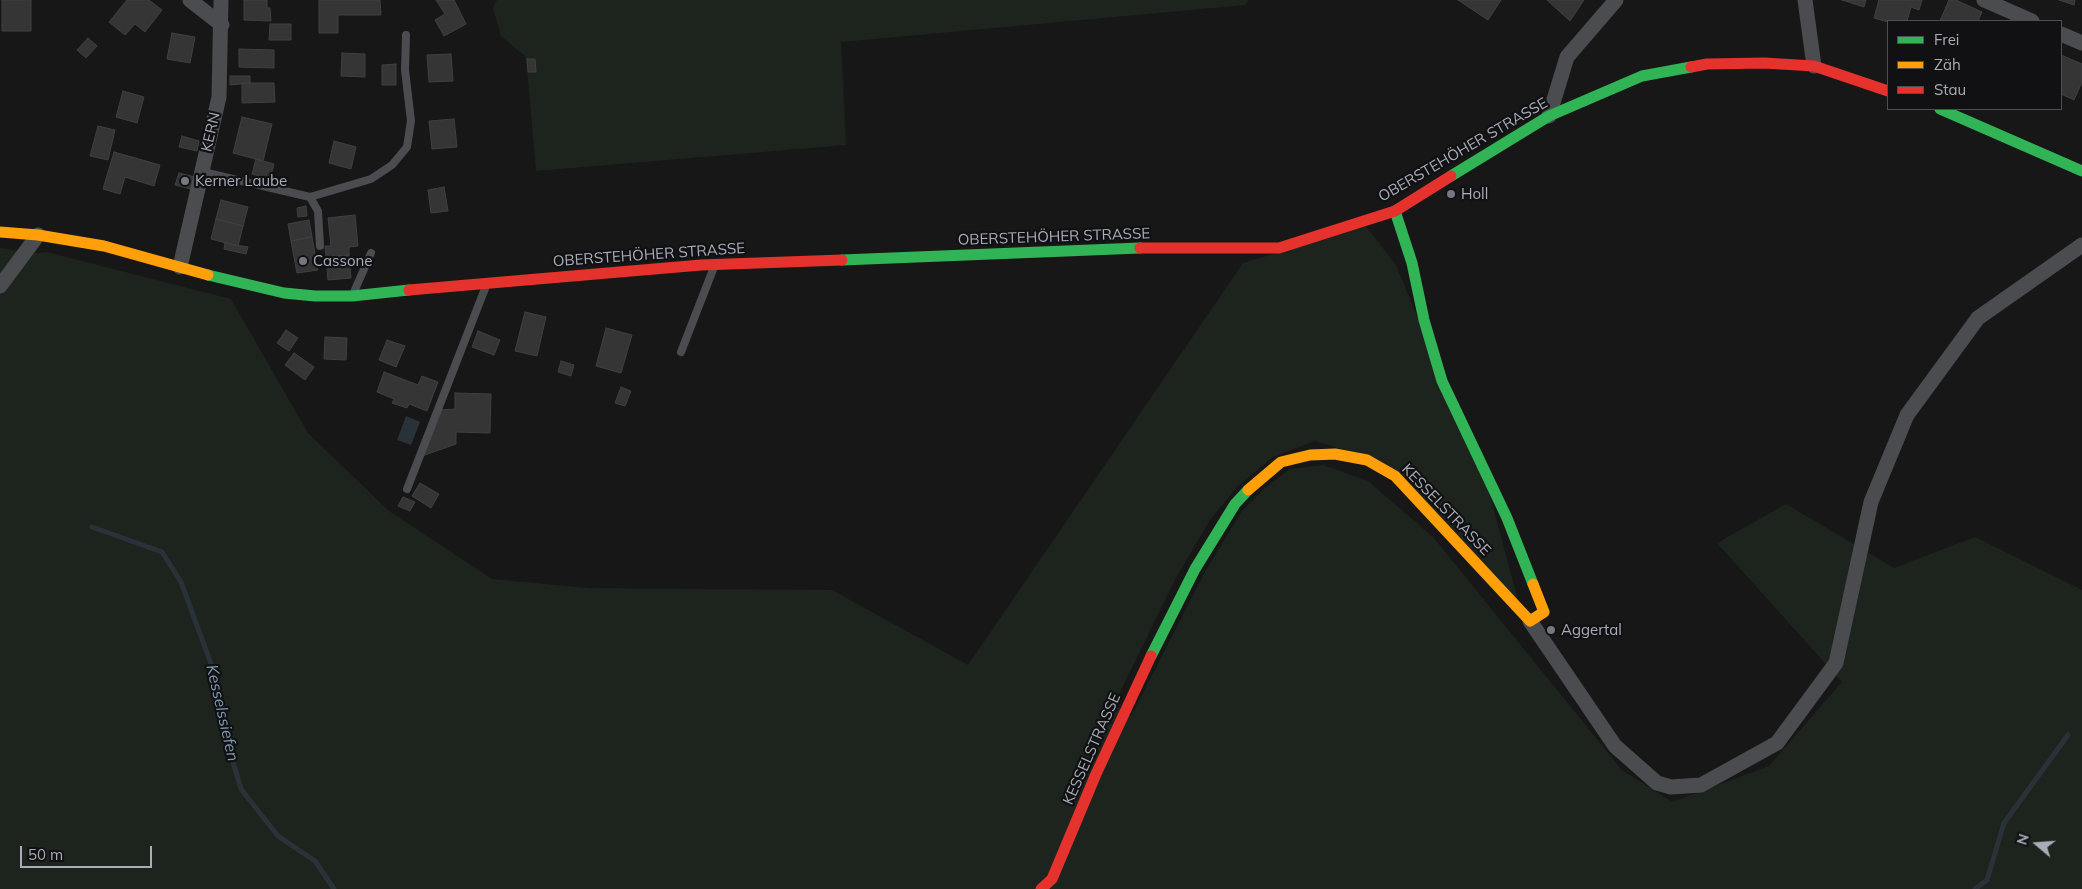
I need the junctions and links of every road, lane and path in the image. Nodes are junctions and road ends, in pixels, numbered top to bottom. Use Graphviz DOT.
graph roads {
  1 [pos="190,0"];
  2 [pos="221,0"];
  3 [pos="1616,0"];
  4 [pos="1805,0"];
  5 [pos="1984,0"];
  6 [pos="2030,20"];
  7 [pos="222,25"];
  8 [pos="2062,34"];
  9 [pos="406,35"];
  10 [pos="2082,43"];
  11 [pos="1814,66"];
  12 [pos="1887,91"];
  13 [pos="1942,110"];
  14 [pos="1548,116"];
  15 [pos="2082,171"];
  16 [pos="203,172"];
  17 [pos="310,197"];
  18 [pos="1395,211"];
  19 [pos="0,232"];
  20 [pos="38,235"];
  21 [pos="2082,245"];
  22 [pos="320,246"];
  23 [pos="371,253"];
  24 [pos="715,265"];
  25 [pos="180,267"];
  26 [pos="488,282"];
  27 [pos="0,286"];
  28 [pos="352,296"];
  29 [pos="681,352"];
  30 [pos="407,489"];
  31 [pos="1530,621"];
  32 [pos="1041,889"];
  1 -- 7 [label="street"];
  2 -- 7 [label="street, KERN"];
  3 -- 14 [label="street"];
  4 -- 11 [label="street"];
  5 -- 6 [label="street"];
  7 -- 16 [label="street, KERN"];
  8 -- 10 [label="street"];
  9 -- 17 [label="lane"];
  11 -- 12 [label="street, OBERSTEHÖHER STRASSE"];
  11 -- 14 [label="street, OBERSTEHÖHER STRASSE"];
  13 -- 15 [label="street"];
  14 -- 18 [label="street, OBERSTEHÖHER STRASSE"];
  16 -- 17 [label="lane"];
  16 -- 25 [label="street, KERN"];
  17 -- 22 [label="lane"];
  18 -- 24 [label="street, OBERSTEHÖHER STRASSE"];
  18 -- 31 [label="street, KESSELSTRASSE"];
  19 -- 20 [label="street, OBERSTEHÖHER STRASSE"];
  20 -- 25 [label="street, OBERSTEHÖHER STRASSE"];
  20 -- 27 [label="street"];
  21 -- 31 [label="street"];
  23 -- 28 [label="lane"];
  24 -- 26 [label="street, OBERSTEHÖHER STRASSE"];
  24 -- 29 [label="lane"];
  25 -- 28 [label="street, OBERSTEHÖHER STRASSE"];
  26 -- 28 [label="street, OBERSTEHÖHER STRASSE"];
  26 -- 30 [label="lane"];
  31 -- 32 [label="street, KESSELSTRASSE"];
}
